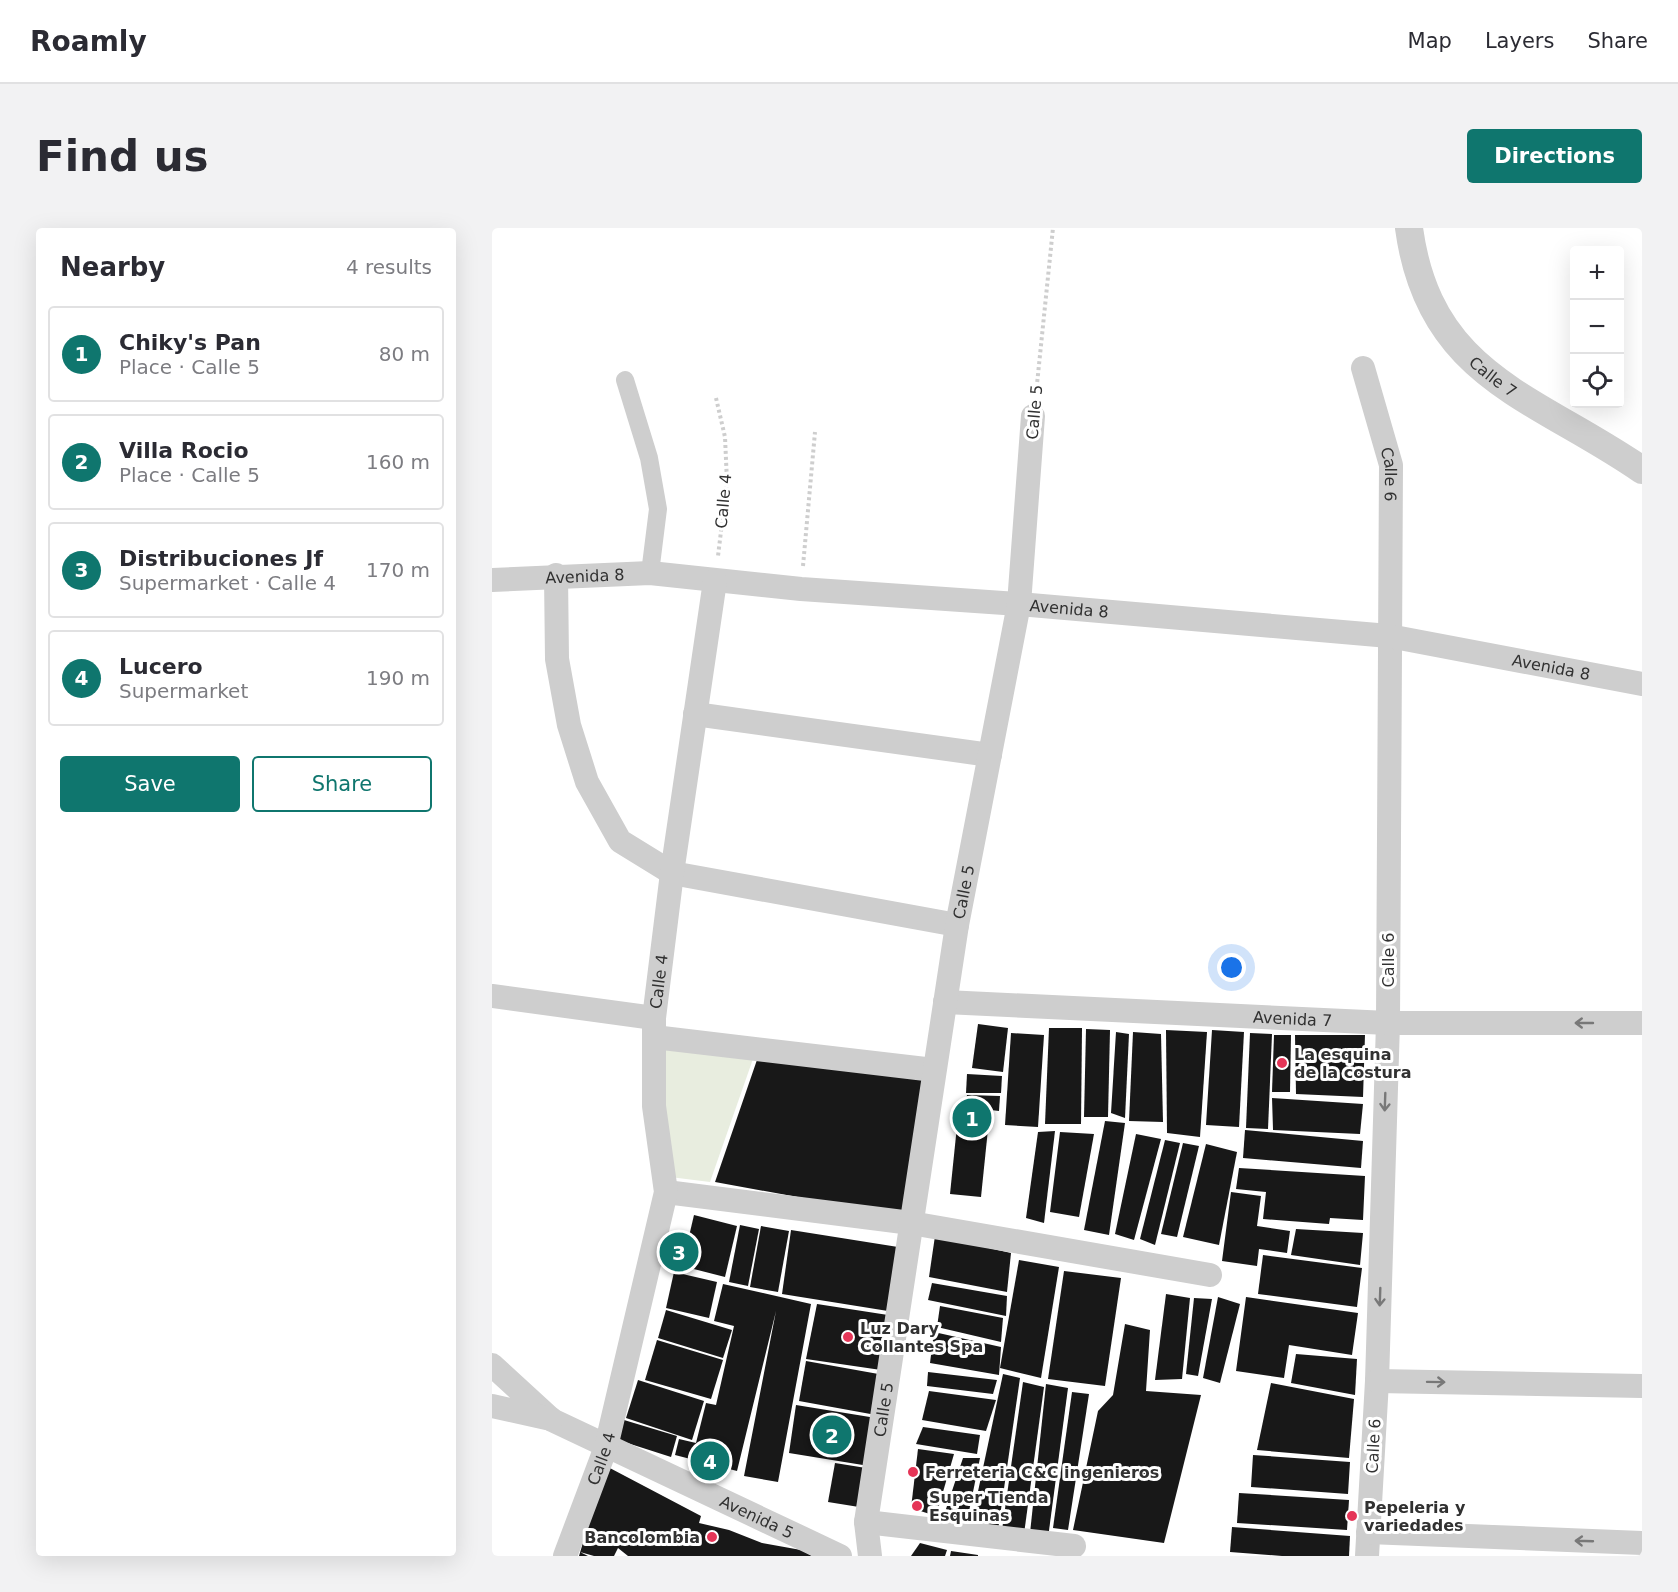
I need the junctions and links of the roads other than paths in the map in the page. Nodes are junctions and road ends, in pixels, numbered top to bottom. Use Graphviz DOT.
graph roads {
  1 [pos="1409,228"];
  2 [pos="1363,368"];
  3 [pos="625,380"];
  4 [pos="1034,416"];
  5 [pos="1642,470"];
  6 [pos="650,573"];
  7 [pos="556,575"];
  8 [pos="492,580"];
  9 [pos="715,580"];
  10 [pos="1018,604"];
  11 [pos="1389,636"];
  12 [pos="1642,684"];
  13 [pos="695,714"];
  14 [pos="990,755"];
  15 [pos="672,873"];
  16 [pos="957,925"];
  17 [pos="492,996"];
  18 [pos="945,1002"];
  19 [pos="1388,1023"];
  20 [pos="1642,1023"];
  21 [pos="654,1027"];
  22 [pos="934,1070"];
  23 [pos="666,1192"];
  24 [pos="911,1223"];
  25 [pos="1210,1275"];
  26 [pos="492,1365"];
  27 [pos="1377,1381"];
  28 [pos="1642,1386"];
  29 [pos="492,1406"];
  30 [pos="552,1420"];
  31 [pos="606,1447"];
  32 [pos="866,1522"];
  33 [pos="1368,1532"];
  34 [pos="1642,1543"];
  35 [pos="1074,1546"];
  36 [pos="565,1556"];
  37 [pos="840,1556"];
  38 [pos="870,1556"];
  39 [pos="1367,1556"];
  1 -- 5 [label="street, Calle 7"];
  2 -- 11 [label="street, Calle 6"];
  3 -- 6 [label="street"];
  4 -- 10 [label="street, Calle 5"];
  6 -- 7 [label="street, Avenida 8"];
  6 -- 9 [label="street, Avenida 8"];
  7 -- 8 [label="street, Avenida 8"];
  7 -- 15 [label="street"];
  9 -- 10 [label="street, Avenida 8"];
  9 -- 13 [label="street, Calle 4"];
  10 -- 11 [label="street, Avenida 8"];
  10 -- 14 [label="street, Calle 5"];
  11 -- 12 [label="street, Avenida 8"];
  11 -- 19 [label="street, Calle 6"];
  13 -- 14 [label="street"];
  13 -- 15 [label="street, Calle 4"];
  14 -- 16 [label="street, Calle 5"];
  15 -- 16 [label="street"];
  15 -- 21 [label="street, Calle 4"];
  16 -- 18 [label="street, Calle 5"];
  17 -- 21 [label="street"];
  18 -- 19 [label="street, Avenida 7"];
  18 -- 22 [label="street, Calle 5"];
  20 -- 19 [label="street, Avenida 7, one-way"];
  19 -- 27 [label="street, Calle 6, one-way"];
  21 -- 22 [label="street"];
  21 -- 23 [label="street, Calle 4"];
  22 -- 24 [label="street, Calle 5"];
  23 -- 24 [label="street"];
  23 -- 31 [label="street, Calle 4"];
  24 -- 25 [label="street"];
  24 -- 32 [label="street, Calle 5"];
  26 -- 30 [label="street, Avenida 5"];
  27 -- 28 [label="street, one-way"];
  27 -- 33 [label="street, Calle 6"];
  29 -- 30 [label="street"];
  30 -- 31 [label="street, Avenida 5"];
  31 -- 36 [label="street, Calle 4"];
  31 -- 37 [label="street, Avenida 5"];
  32 -- 35 [label="street"];
  32 -- 38 [label="street, Calle 5"];
  34 -- 33 [label="street, one-way"];
  33 -- 39 [label="street, Calle 6"];
}
